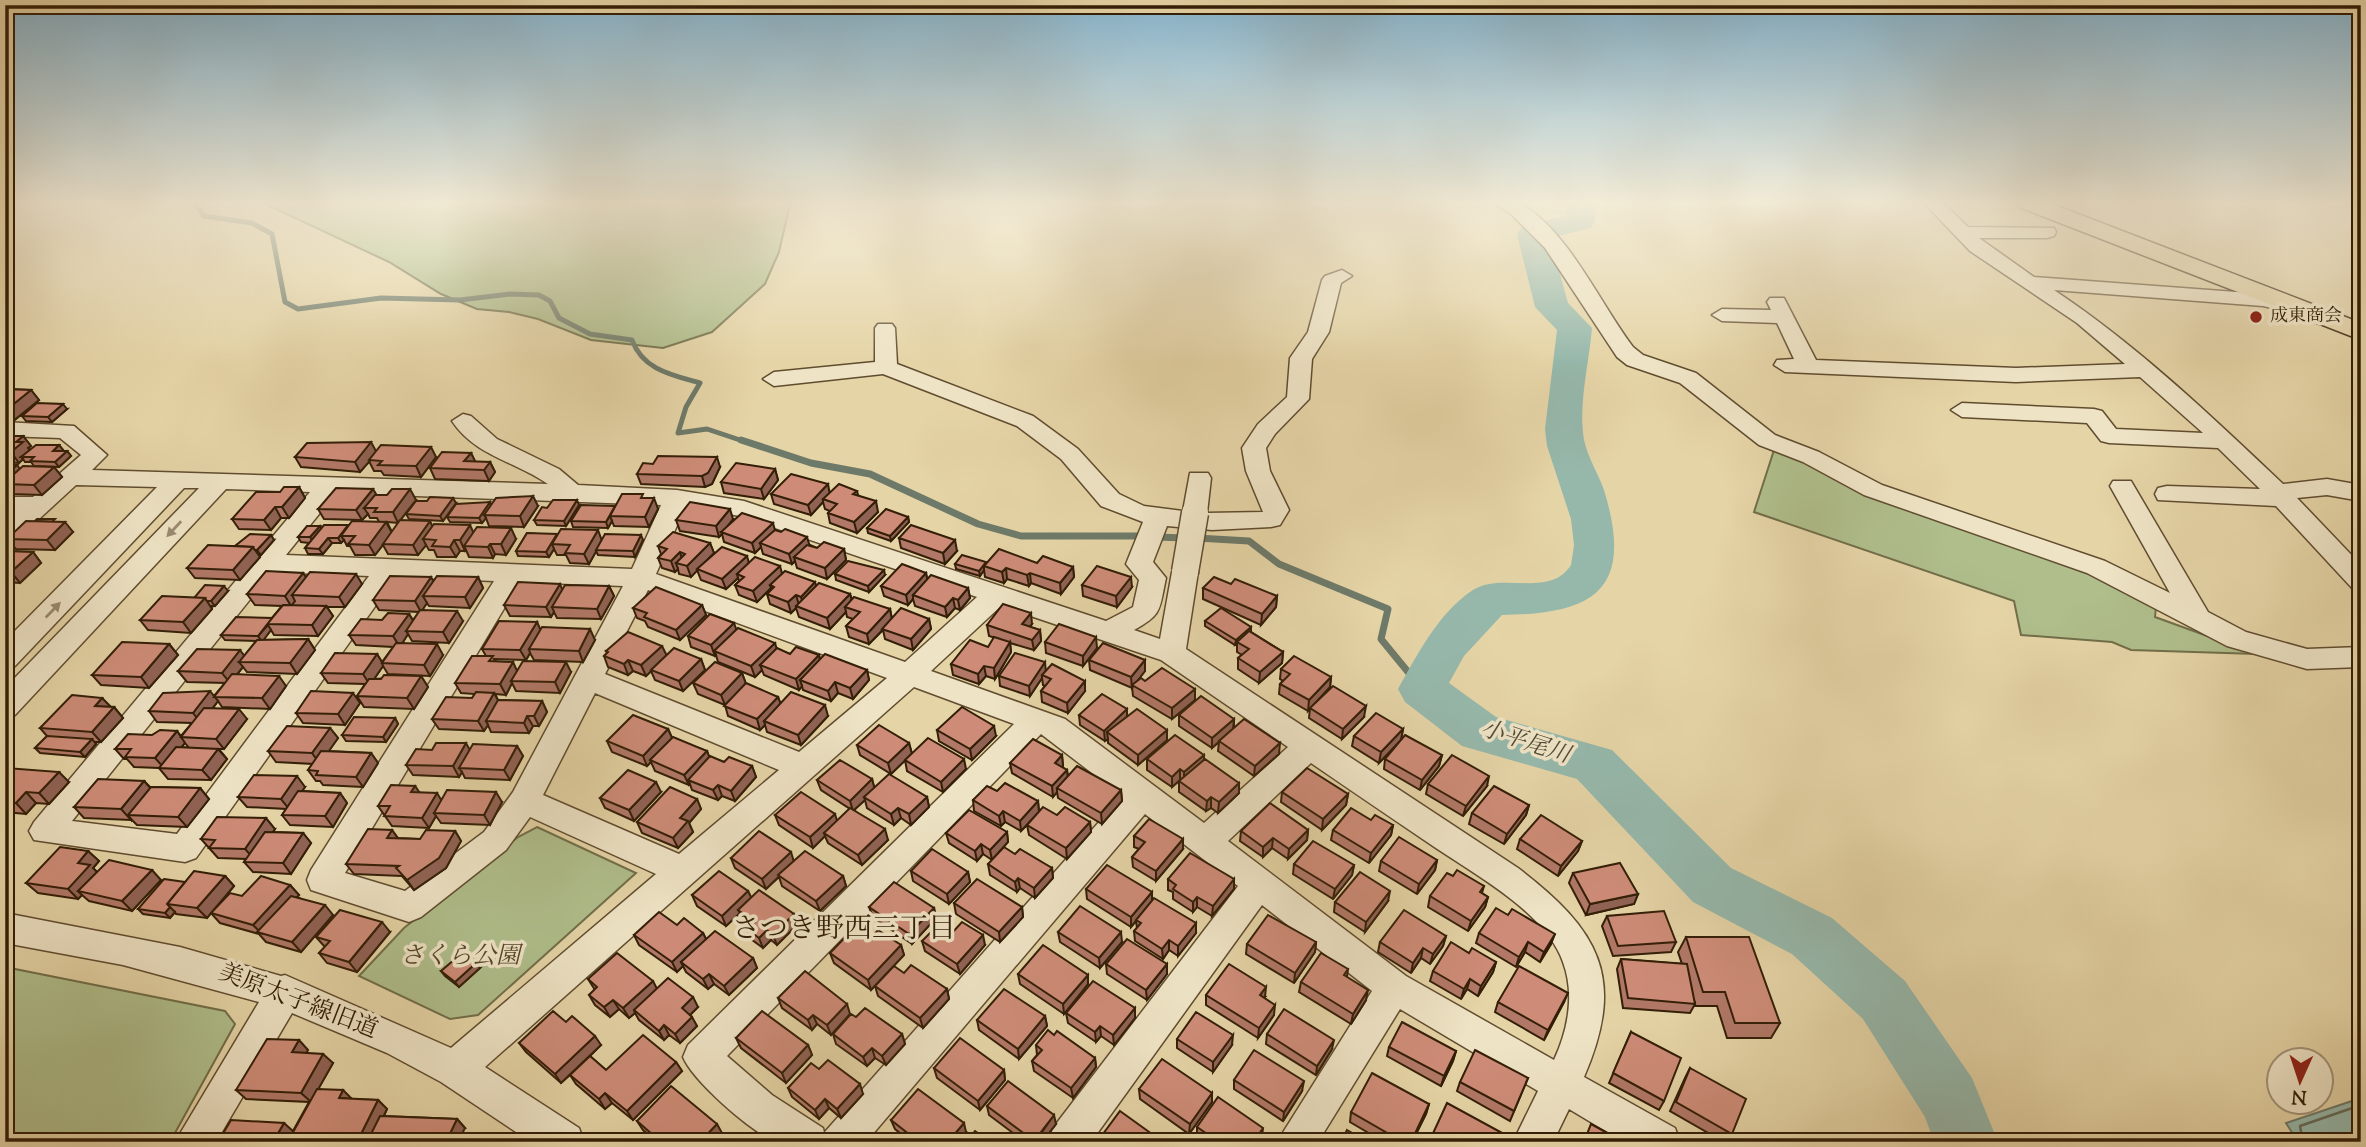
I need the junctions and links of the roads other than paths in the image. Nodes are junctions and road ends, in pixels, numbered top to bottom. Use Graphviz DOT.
graph roads {
  1 [pos="1559,256"];
  2 [pos="1992,256"];
  3 [pos="2164,256"];
  4 [pos="1342,276"];
  5 [pos="2027,282"];
  6 [pos="2293,306"];
  7 [pos="1722,315"];
  8 [pos="885,328"];
  9 [pos="2361,331"];
  10 [pos="1785,365"];
  11 [pos="1808,366"];
  12 [pos="886,367"];
  13 [pos="2145,370"];
  14 [pos="774,379"];
  15 [pos="1298,399"];
  16 [pos="1962,410"];
  17 [pos="1023,420"];
  18 [pos="463,421"];
  19 [pos="5,429"];
  20 [pos="2226,441"];
  21 [pos="70,477"];
  22 [pos="1199,478"];
  23 [pos="178,480"];
  24 [pos="221,480"];
  25 [pos="330,484"];
  26 [pos="2122,486"];
  27 [pos="571,492"];
  28 [pos="2361,493"];
  29 [pos="2166,494"];
  30 [pos="2280,495"];
  31 [pos="677,498"];
  32 [pos="5,505"];
  33 [pos="39,505"];
  34 [pos="1195,511"];
  35 [pos="1157,518"];
  36 [pos="5,536"];
  37 [pos="268,563"];
  38 [pos="388,568"];
  39 [pos="512,573"];
  40 [pos="641,578"];
  41 [pos="2361,582"];
  42 [pos="997,594"];
  43 [pos="2198,619"];
  44 [pos="1111,631"];
  45 [pos="1171,653"];
  46 [pos="2361,657"];
  47 [pos="5,659"];
  48 [pos="909,675"];
  49 [pos="587,678"];
  50 [pos="5,708"];
  51 [pos="1036,720"];
  52 [pos="1308,746"];
  53 [pos="803,767"];
  54 [pos="1143,794"];
  55 [pos="524,801"];
  56 [pos="1205,842"];
  57 [pos="683,871"];
  58 [pos="1259,883"];
  59 [pos="5,928"];
  60 [pos="1394,987"];
  61 [pos="285,991"];
  62 [pos="454,1069"];
  63 [pos="1560,1083"];
  64 [pos="194,1142"];
  65 [pos="565,1142"];
  66 [pos="809,1142"];
  67 [pos="840,1142"];
  68 [pos="1067,1142"];
  69 [pos="1296,1142"];
  70 [pos="1532,1142"];
  71 [pos="1661,1142"];
  1 -- 43 [label="street"];
  2 -- 5 [label="street"];
  3 -- 6 [label="main road"];
  4 -- 15 [label="street"];
  5 -- 6 [label="street"];
  5 -- 13 [label="street"];
  6 -- 9 [label="main road"];
  7 -- 11 [label="street"];
  8 -- 12 [label="street"];
  10 -- 11 [label="street"];
  11 -- 13 [label="street"];
  12 -- 14 [label="street"];
  12 -- 17 [label="street"];
  13 -- 20 [label="street"];
  15 -- 34 [label="street"];
  15 -- 35 [label="street"];
  16 -- 20 [label="street"];
  17 -- 34 [label="street"];
  17 -- 35 [label="street"];
  18 -- 27 [label="street"];
  19 -- 21 [label="street"];
  20 -- 30 [label="street"];
  21 -- 23 [label="street"];
  21 -- 33 [label="street"];
  22 -- 34 [label="street"];
  23 -- 24 [label="street"];
  47 -- 23 [label="street, one-way"];
  24 -- 25 [label="street"];
  24 -- 50 [label="street, one-way"];
  25 -- 27 [label="street"];
  25 -- 37 [label="street"];
  26 -- 43 [label="street"];
  27 -- 31 [label="street"];
  28 -- 30 [label="street"];
  29 -- 30 [label="street"];
  30 -- 41 [label="street"];
  31 -- 40 [label="street"];
  31 -- 42 [label="street"];
  32 -- 33 [label="street"];
  33 -- 36 [label="street"];
  34 -- 45 [label="street, bridge"];
  35 -- 44 [label="street"];
  37 -- 38 [label="street"];
  37 -- 38 [label="street"];
  38 -- 39 [label="street"];
  39 -- 40 [label="street"];
  39 -- 55 [label="street"];
  40 -- 48 [label="street"];
  40 -- 49 [label="street"];
  42 -- 44 [label="street"];
  42 -- 48 [label="street"];
  43 -- 46 [label="street"];
  44 -- 45 [label="street"];
  45 -- 52 [label="street"];
  48 -- 51 [label="street"];
  48 -- 53 [label="street"];
  49 -- 53 [label="street"];
  49 -- 55 [label="street"];
  51 -- 54 [label="street"];
  51 -- 66 [label="street"];
  52 -- 56 [label="street"];
  52 -- 63 [label="street"];
  53 -- 57 [label="street"];
  54 -- 56 [label="street"];
  54 -- 67 [label="street"];
  55 -- 57 [label="street"];
  56 -- 58 [label="street"];
  57 -- 62 [label="street"];
  58 -- 60 [label="street"];
  58 -- 68 [label="street"];
  59 -- 61 [label="street, 美原太子線旧道"];
  60 -- 63 [label="street"];
  60 -- 69 [label="street"];
  61 -- 62 [label="street, 美原太子線旧道"];
  61 -- 64 [label="street"];
  62 -- 65 [label="street, 美原太子線旧道"];
  63 -- 70 [label="street"];
  63 -- 71 [label="street"];
}
